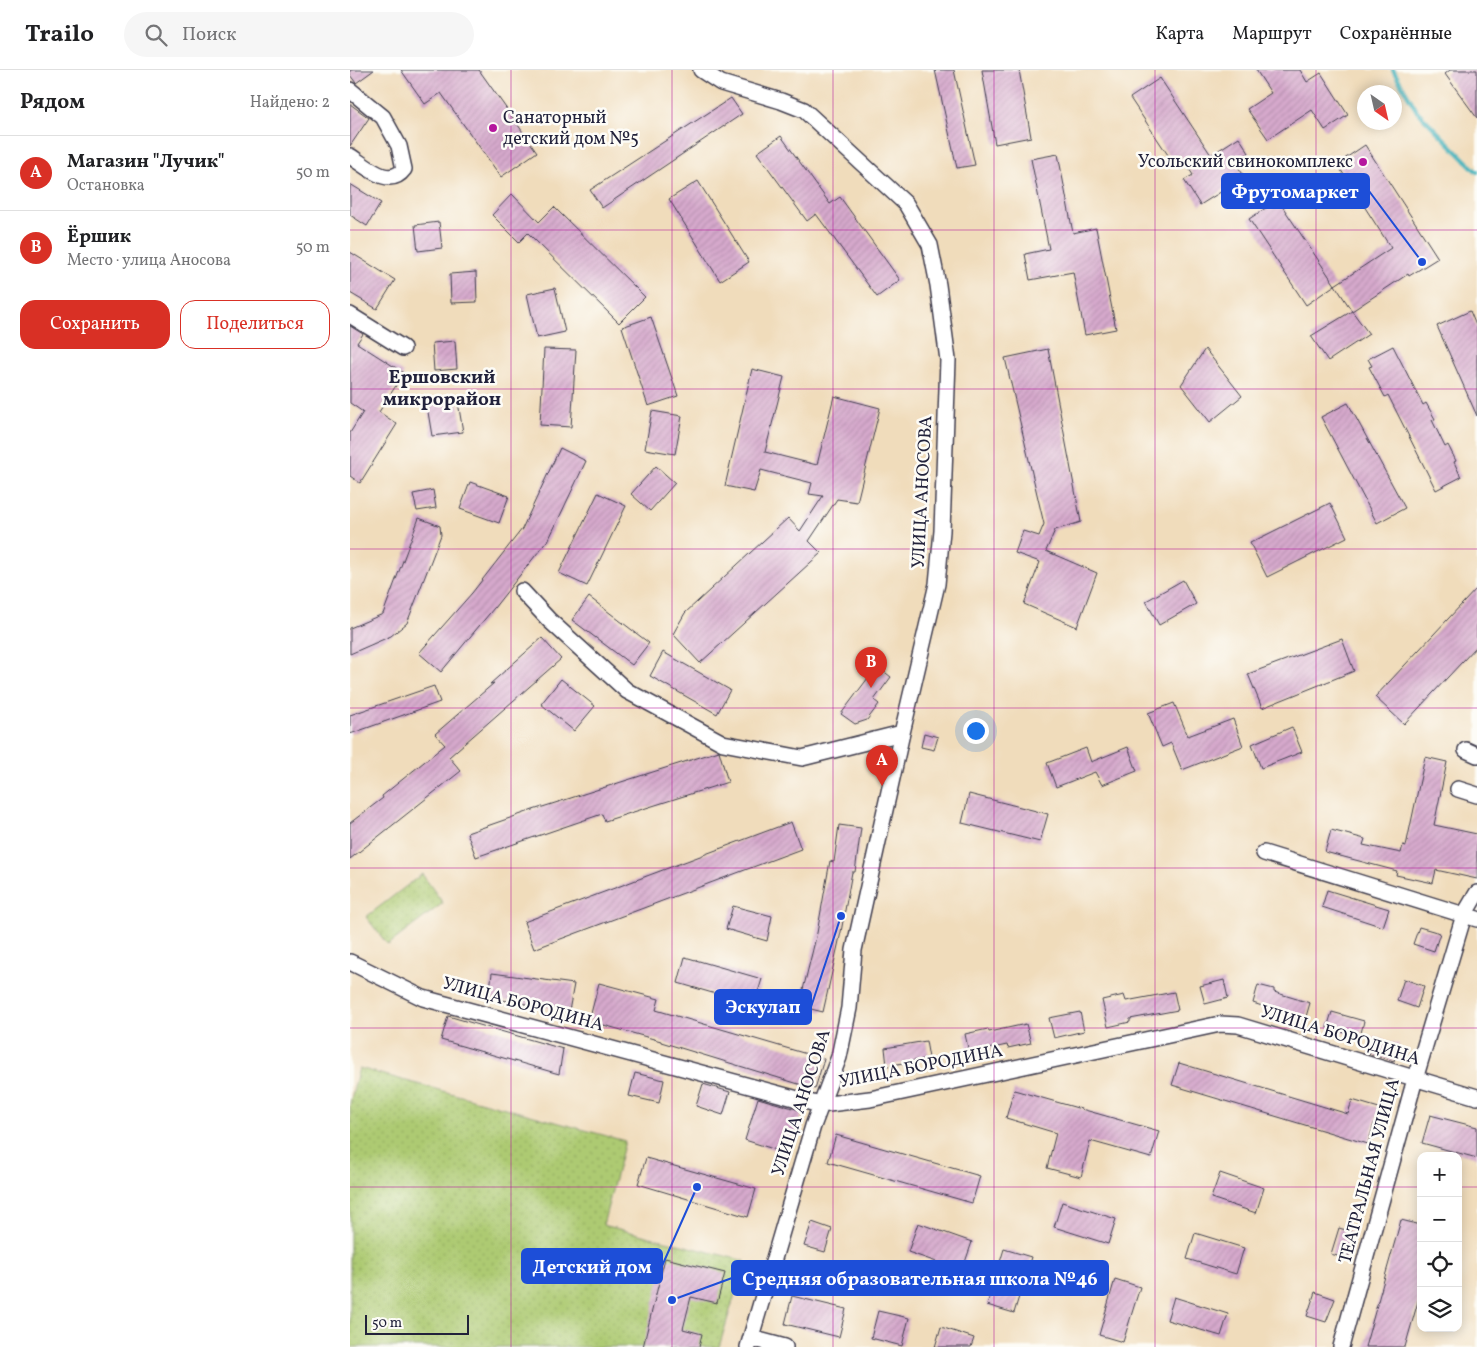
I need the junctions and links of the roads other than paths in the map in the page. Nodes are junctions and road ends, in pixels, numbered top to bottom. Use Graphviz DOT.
graph roads {
  1 [pos="701,70"];
  2 [pos="350,90"];
  3 [pos="350,156"];
  4 [pos="350,315"];
  5 [pos="403,348"];
  6 [pos="522,591"];
  7 [pos="902,733"];
  8 [pos="1458,789"];
  9 [pos="1477,795"];
  10 [pos="1264,853"];
  11 [pos="1477,893"];
  12 [pos="1470,917"];
  13 [pos="350,962"];
  14 [pos="1415,1079"];
  15 [pos="1477,1097"];
  16 [pos="820,1105"];
  17 [pos="750,1342"];
  18 [pos="785,1347"];
  19 [pos="1341,1347"];
  1 -- 7 [label="street, УЛИЦА АНОСОВА"];
  2 -- 3 [label="street"];
  4 -- 5 [label="street"];
  6 -- 7 [label="street"];
  7 -- 16 [label="street, УЛИЦА АНОСОВА"];
  8 -- 9 [label="street"];
  10 -- 12 [label="street"];
  11 -- 12 [label="street, ТЕАТРАЛЬНАЯ УЛИЦА"];
  12 -- 14 [label="street, ТЕАТРАЛЬНАЯ УЛИЦА"];
  13 -- 16 [label="street, УЛИЦА БОРОДИНА"];
  14 -- 15 [label="street, УЛИЦА БОРОДИНА"];
  14 -- 16 [label="street, УЛИЦА БОРОДИНА"];
  14 -- 19 [label="street, ТЕАТРАЛЬНАЯ УЛИЦА"];
  16 -- 17 [label="street, УЛИЦА АНОСОВА"];
  17 -- 18 [label="street"];
}
